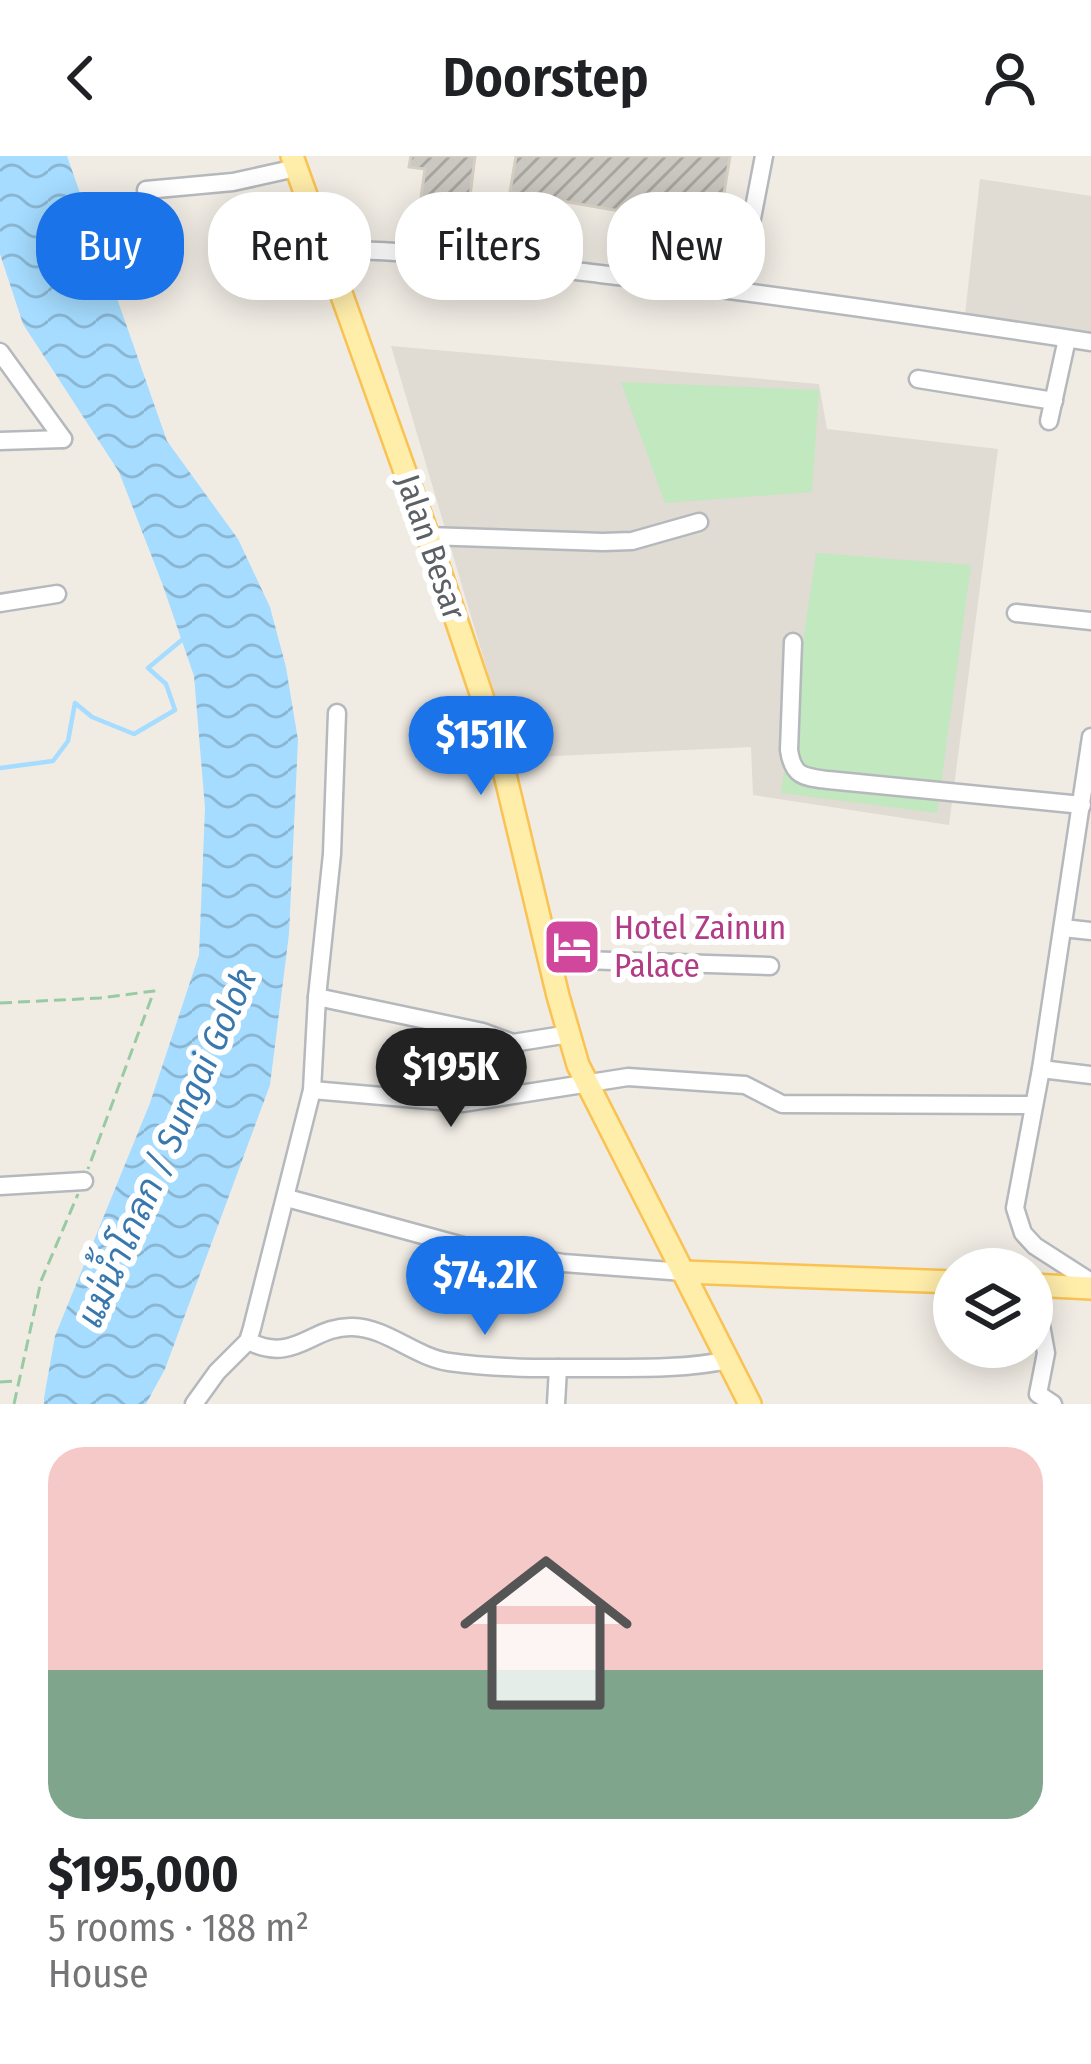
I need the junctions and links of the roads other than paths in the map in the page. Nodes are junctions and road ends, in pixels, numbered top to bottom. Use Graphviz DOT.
graph roads {
  1 [pos="764,156"];
  2 [pos="294,162"];
  3 [pos="146,190"];
  4 [pos="305,192"];
  5 [pos="757,192"];
  6 [pos="371,251"];
  7 [pos="607,275"];
  8 [pos="765,295"];
  9 [pos="343,300"];
  10 [pos="1067,339"];
  11 [pos="1091,342"];
  12 [pos="0,352"];
  13 [pos="918,380"];
  14 [pos="1054,401"];
  15 [pos="1049,421"];
  16 [pos="0,441"];
  17 [pos="699,522"];
  18 [pos="428,536"];
  19 [pos="57,594"];
  20 [pos="0,603"];
  21 [pos="1016,613"];
  22 [pos="1091,621"];
  23 [pos="793,642"];
  24 [pos="337,713"];
  25 [pos="1091,737"];
  26 [pos="1086,795"];
  27 [pos="1063,928"];
  28 [pos="1091,931"];
  29 [pos="549,959"];
  30 [pos="770,966"];
  31 [pos="317,997"];
  32 [pos="569,1034"];
  33 [pos="1041,1069"];
  34 [pos="1091,1075"];
  35 [pos="588,1085"];
  36 [pos="312,1090"];
  37 [pos="1033,1105"];
  38 [pos="84,1181"];
  39 [pos="0,1186"];
  40 [pos="287,1198"];
  41 [pos="684,1272"];
  42 [pos="933,1281"];
  43 [pos="1053,1285"];
  44 [pos="1091,1285"];
  45 [pos="248,1341"];
  46 [pos="728,1360"];
  47 [pos="558,1368"];
  48 [pos="1043,1368"];
  49 [pos="200,1402"];
  50 [pos="556,1404"];
  51 [pos="750,1404"];
  52 [pos="1053,1404"];
  1 -- 5 [label="street"];
  2 -- 3 [label="street"];
  2 -- 4 [label="main road, Jalan Besar"];
  6 -- 7 [label="street"];
  8 -- 10 [label="street"];
  9 -- 18 [label="main road, Jalan Besar"];
  10 -- 11 [label="street"];
  10 -- 14 [label="street"];
  12 -- 16 [label="street"];
  13 -- 14 [label="street"];
  14 -- 15 [label="street"];
  17 -- 18 [label="street"];
  18 -- 29 [label="main road, Jalan Besar"];
  19 -- 20 [label="street"];
  21 -- 22 [label="street"];
  23 -- 26 [label="street"];
  24 -- 31 [label="street"];
  25 -- 26 [label="street"];
  26 -- 27 [label="street"];
  27 -- 28 [label="street"];
  27 -- 33 [label="street"];
  29 -- 30 [label="street"];
  29 -- 32 [label="main road, Jalan Besar"];
  31 -- 32 [label="street"];
  31 -- 36 [label="street"];
  32 -- 35 [label="main road, Jalan Besar"];
  33 -- 34 [label="street"];
  33 -- 37 [label="street"];
  35 -- 36 [label="street"];
  35 -- 37 [label="street"];
  35 -- 41 [label="main road, Jalan Besar"];
  36 -- 40 [label="street"];
  37 -- 44 [label="street"];
  38 -- 39 [label="street"];
  40 -- 41 [label="street"];
  40 -- 45 [label="street"];
  41 -- 42 [label="main road"];
  41 -- 46 [label="main road, Jalan Besar"];
  43 -- 44 [label="main road"];
  45 -- 47 [label="street"];
  45 -- 49 [label="street"];
  46 -- 47 [label="street"];
  46 -- 51 [label="main road, Jalan Besar"];
  47 -- 50 [label="street"];
  48 -- 52 [label="street"];
}
